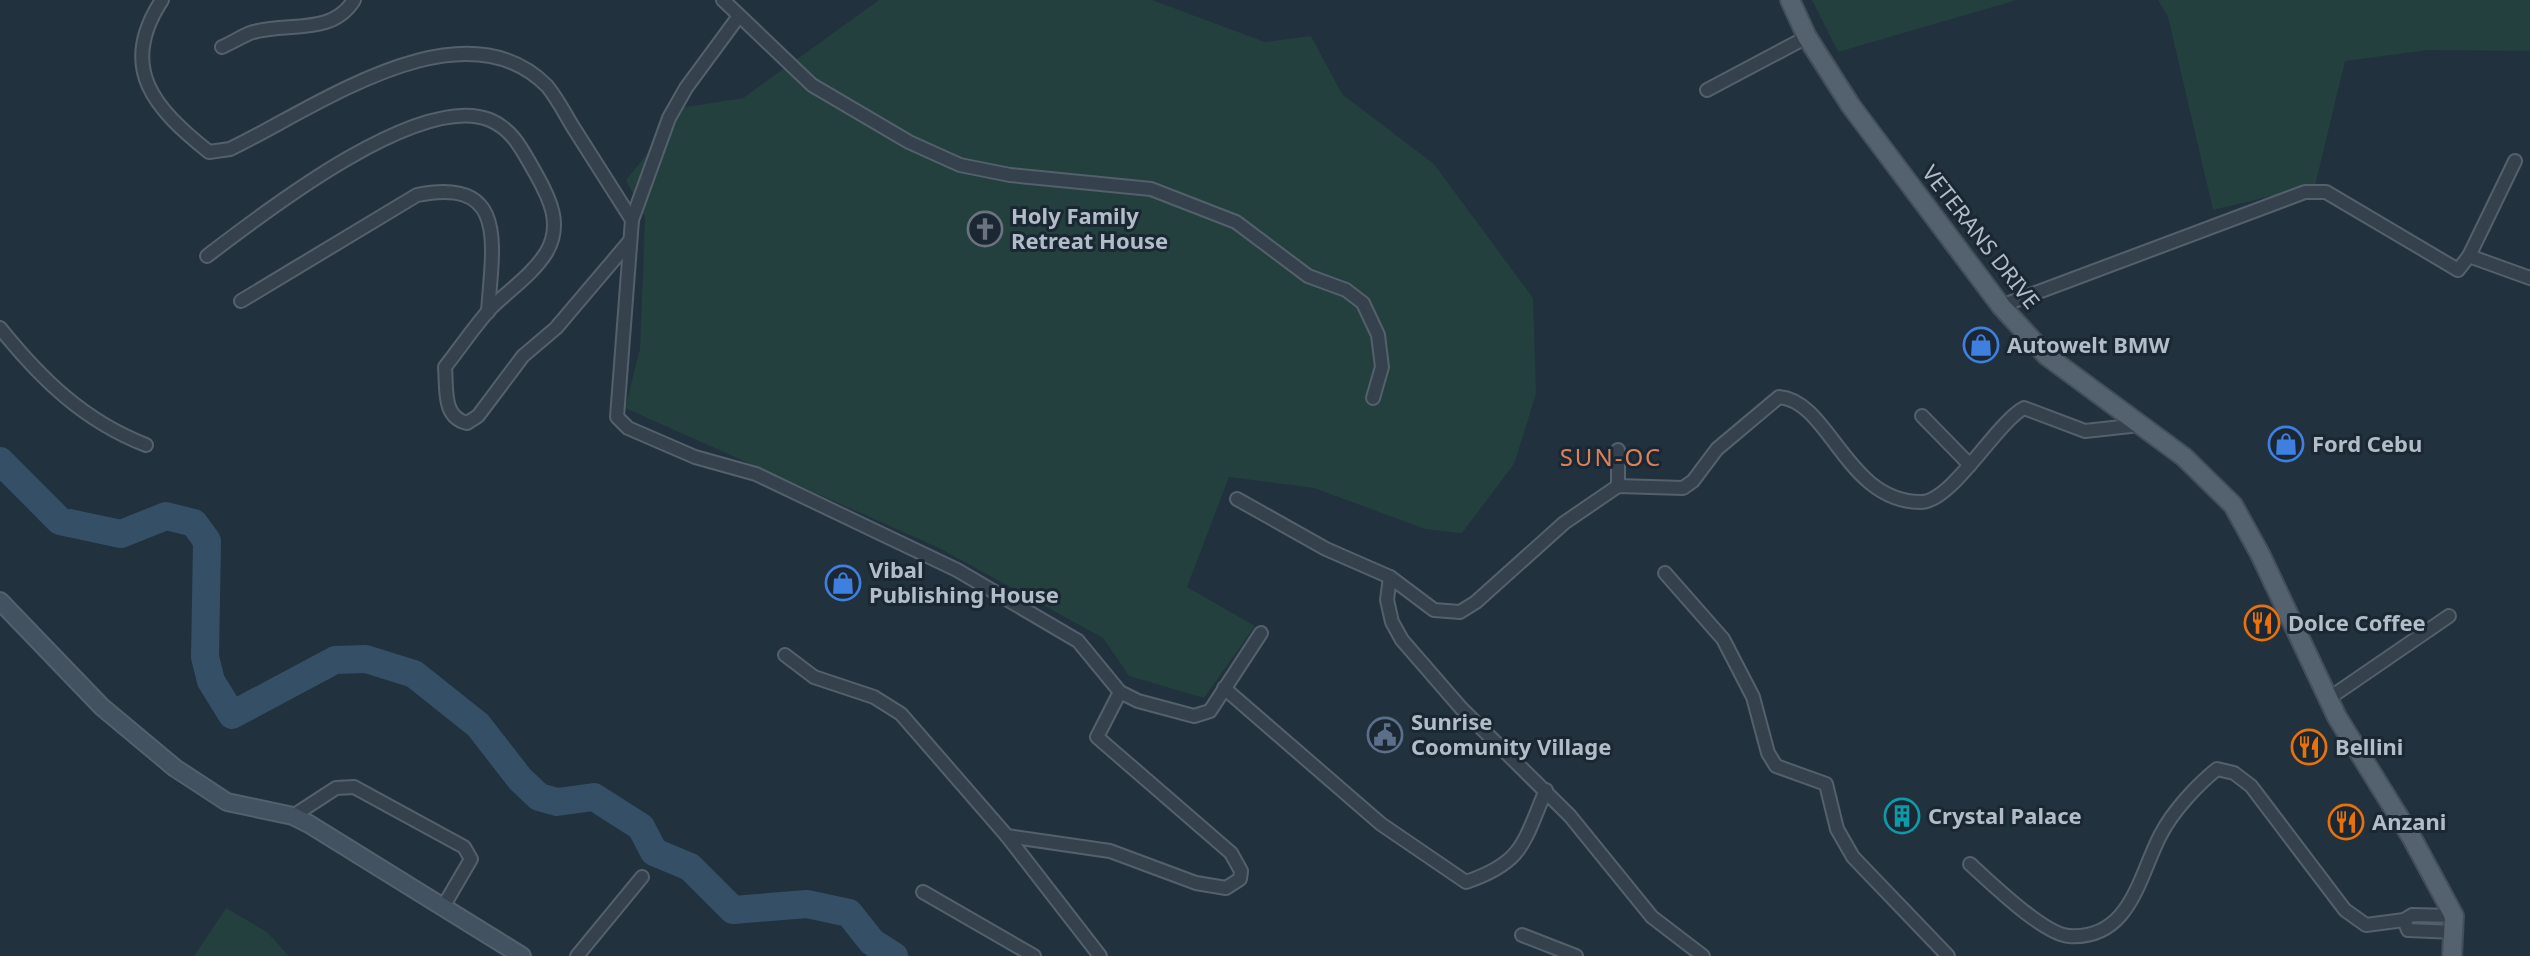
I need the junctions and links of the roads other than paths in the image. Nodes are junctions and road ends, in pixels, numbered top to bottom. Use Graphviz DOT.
graph roads {
  1 [pos="162,0"];
  2 [pos="354,0"];
  3 [pos="723,0"];
  4 [pos="1790,0"];
  5 [pos="739,16"];
  6 [pos="1807,37"];
  7 [pos="222,47"];
  8 [pos="1707,90"];
  9 [pos="2515,161"];
  10 [pos="632,220"];
  11 [pos="629,242"];
  12 [pos="207,256"];
  13 [pos="2469,256"];
  14 [pos="2530,278"];
  15 [pos="241,301"];
  16 [pos="2001,306"];
  17 [pos="488,312"];
  18 [pos="0,328"];
  19 [pos="1373,398"];
  20 [pos="1922,416"];
  21 [pos="2140,425"];
  22 [pos="146,445"];
  23 [pos="1618,450"];
  24 [pos="1970,465"];
  25 [pos="1618,486"];
  26 [pos="1237,499"];
  27 [pos="1665,573"];
  28 [pos="1390,577"];
  29 [pos="0,601"];
  30 [pos="2449,616"];
  31 [pos="1261,633"];
  32 [pos="785,655"];
  33 [pos="1224,688"];
  34 [pos="1120,692"];
  35 [pos="2328,699"];
  36 [pos="1546,790"];
  37 [pos="293,816"];
  38 [pos="1007,836"];
  39 [pos="1970,864"];
  40 [pos="642,877"];
  41 [pos="923,892"];
  42 [pos="443,907"];
  43 [pos="2455,924"];
  44 [pos="1522,935"];
  45 [pos="522,956"];
  46 [pos="577,956"];
  47 [pos="1034,956"];
  48 [pos="1100,956"];
  49 [pos="1576,956"];
  50 [pos="1703,956"];
  51 [pos="1948,956"];
  52 [pos="2452,956"];
  1 -- 10 [label="street"];
  2 -- 7 [label="street"];
  3 -- 5 [label="street"];
  4 -- 6 [label="main road, VETERANS DRIVE"];
  5 -- 10 [label="street"];
  5 -- 19 [label="street"];
  6 -- 8 [label="street"];
  6 -- 16 [label="main road, VETERANS DRIVE"];
  9 -- 13 [label="street"];
  10 -- 11 [label="street"];
  11 -- 17 [label="street"];
  11 -- 34 [label="street"];
  12 -- 17 [label="street"];
  13 -- 14 [label="street"];
  13 -- 16 [label="street"];
  15 -- 17 [label="street"];
  16 -- 21 [label="main road, VETERANS DRIVE"];
  18 -- 22 [label="street"];
  20 -- 24 [label="street"];
  21 -- 24 [label="street"];
  21 -- 35 [label="main road, VETERANS DRIVE"];
  23 -- 25 [label="street"];
  24 -- 25 [label="street"];
  25 -- 28 [label="street"];
  26 -- 28 [label="street"];
  27 -- 51 [label="street"];
  28 -- 36 [label="street"];
  29 -- 37 [label="street"];
  30 -- 35 [label="street"];
  31 -- 33 [label="street"];
  32 -- 38 [label="street"];
  33 -- 34 [label="street"];
  33 -- 36 [label="street"];
  34 -- 38 [label="street"];
  35 -- 43 [label="main road, VETERANS DRIVE"];
  36 -- 50 [label="street"];
  37 -- 42 [label="street"];
  37 -- 42 [label="street"];
  38 -- 48 [label="street"];
  39 -- 43 [label="street"];
  40 -- 46 [label="street"];
  41 -- 47 [label="street"];
  42 -- 45 [label="street"];
  43 -- 52 [label="main road"];
  44 -- 49 [label="street"];
}
